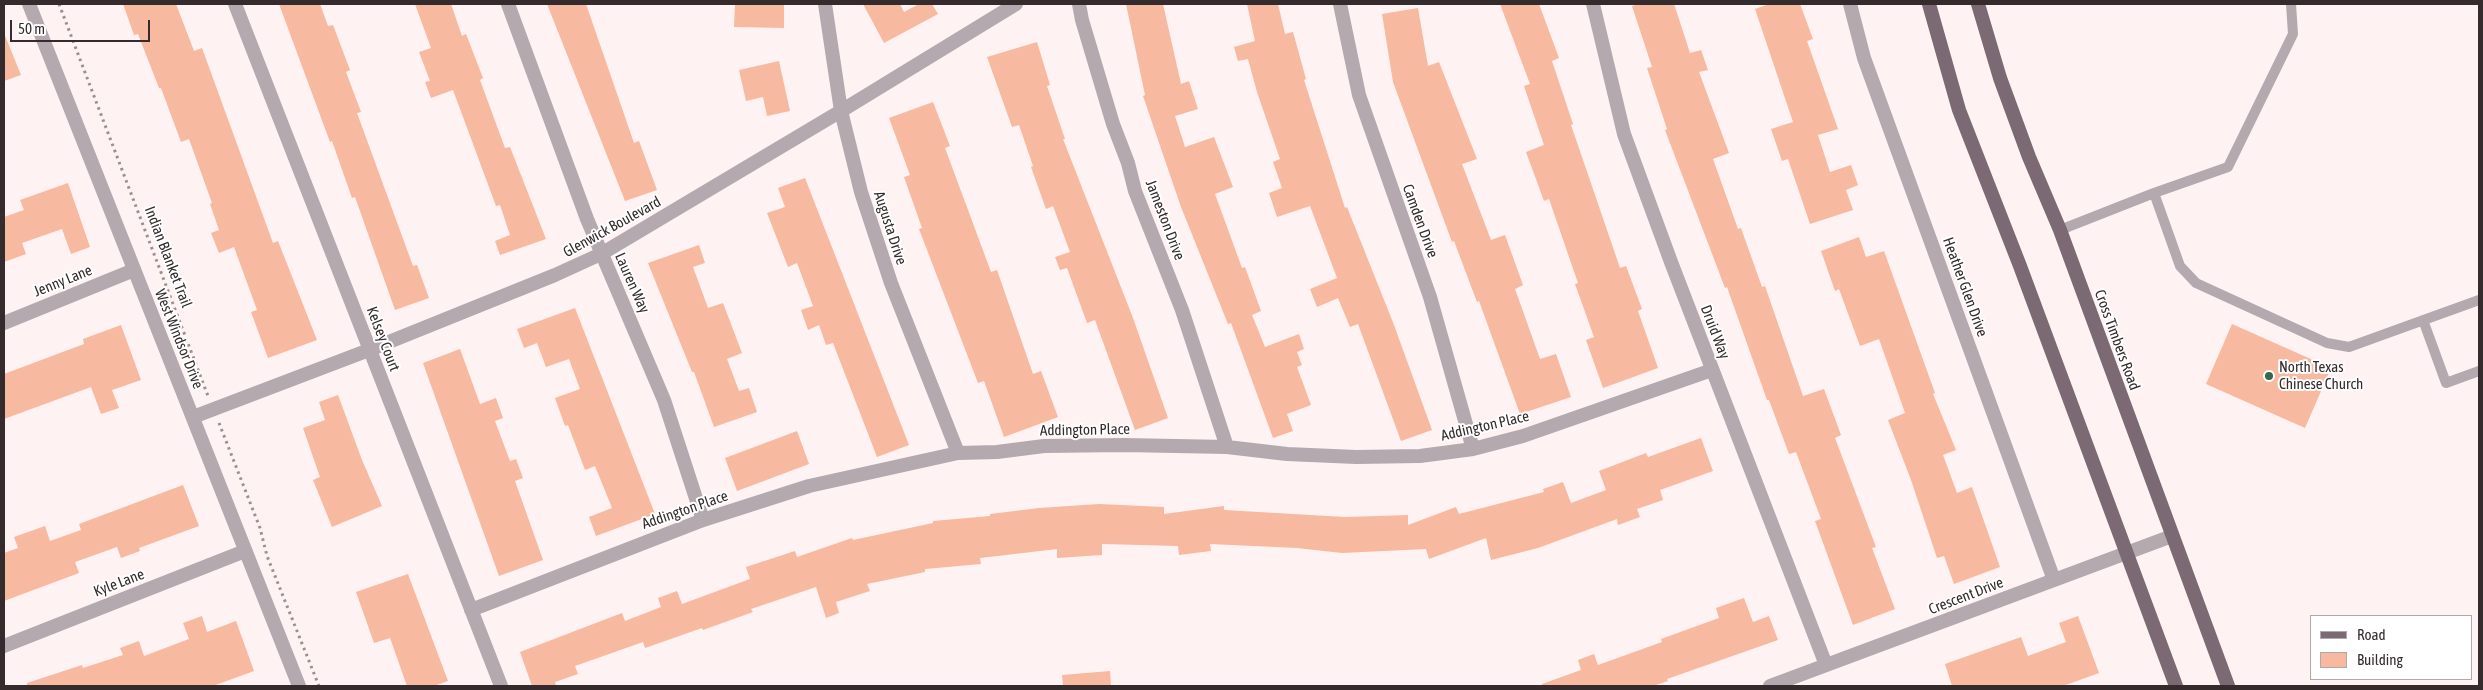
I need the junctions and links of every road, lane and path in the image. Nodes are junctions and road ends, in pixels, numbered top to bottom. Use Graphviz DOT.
graph roads {
  1 [pos="29,4"];
  2 [pos="59,4"];
  3 [pos="236,4"];
  4 [pos="508,4"];
  5 [pos="825,4"];
  6 [pos="1016,4"];
  7 [pos="1079,4"];
  8 [pos="1340,4"];
  9 [pos="1593,4"];
  10 [pos="1850,4"];
  11 [pos="1929,4"];
  12 [pos="1978,4"];
  13 [pos="2291,4"];
  14 [pos="841,111"];
  15 [pos="2154,193"];
  16 [pos="2060,230"];
  17 [pos="601,254"];
  18 [pos="134,270"];
  19 [pos="2479,300"];
  20 [pos="2423,320"];
  21 [pos="4,323"];
  22 [pos="370,350"];
  23 [pos="1712,370"];
  24 [pos="2479,371"];
  25 [pos="214,409"];
  26 [pos="192,417"];
  27 [pos="1227,447"];
  28 [pos="1473,449"];
  29 [pos="958,453"];
  30 [pos="703,520"];
  31 [pos="2172,536"];
  32 [pos="245,551"];
  33 [pos="2128,553"];
  34 [pos="2054,580"];
  35 [pos="471,610"];
  36 [pos="4,646"];
  37 [pos="1826,665"];
  38 [pos="299,686"];
  39 [pos="320,686"];
  40 [pos="501,686"];
  41 [pos="1770,686"];
  42 [pos="2176,686"];
  43 [pos="2228,686"];
  1 -- 18 [label="street, West Windsor Drive"];
  2 -- 25 [label="path, Indian Blanket Trail"];
  3 -- 22 [label="street, Kelsey Court"];
  4 -- 17 [label="street, Lauren Way"];
  5 -- 14 [label="street, Augusta Drive"];
  6 -- 14 [label="street, Glenwick Boulevard"];
  7 -- 27 [label="street, Jameston Drive"];
  8 -- 28 [label="street, Camden Drive"];
  9 -- 23 [label="street, Druid Way"];
  10 -- 34 [label="street, Heather Glen Drive"];
  11 -- 33 [label="main road"];
  12 -- 16 [label="main road, Cross Timbers Road"];
  13 -- 15 [label="lane"];
  14 -- 17 [label="street, Glenwick Boulevard"];
  14 -- 29 [label="street, Augusta Drive"];
  15 -- 16 [label="lane"];
  15 -- 20 [label="lane"];
  16 -- 31 [label="main road, Cross Timbers Road"];
  17 -- 22 [label="street, Glenwick Boulevard"];
  17 -- 30 [label="street, Lauren Way"];
  18 -- 21 [label="street, Jenny Lane"];
  18 -- 26 [label="street, West Windsor Drive"];
  19 -- 20 [label="lane"];
  20 -- 24 [label="lane"];
  22 -- 25 [label="street, Glenwick Boulevard"];
  22 -- 35 [label="street, Kelsey Court"];
  23 -- 28 [label="street, Addington Place"];
  23 -- 37 [label="street, Druid Way"];
  25 -- 26 [label="street, Glenwick Boulevard"];
  25 -- 39 [label="path, Indian Blanket Trail"];
  26 -- 32 [label="street, West Windsor Drive"];
  27 -- 28 [label="street, Addington Place"];
  27 -- 29 [label="street, Addington Place"];
  29 -- 30 [label="street, Addington Place"];
  30 -- 35 [label="street, Addington Place"];
  31 -- 33 [label="street, Crescent Drive"];
  31 -- 43 [label="main road, Cross Timbers Road"];
  32 -- 36 [label="street, Kyle Lane"];
  32 -- 38 [label="street, West Windsor Drive"];
  33 -- 34 [label="street, Crescent Drive"];
  33 -- 42 [label="main road"];
  34 -- 37 [label="street, Crescent Drive"];
  35 -- 40 [label="street, Kelsey Court"];
  37 -- 41 [label="street, Crescent Drive"];
}
